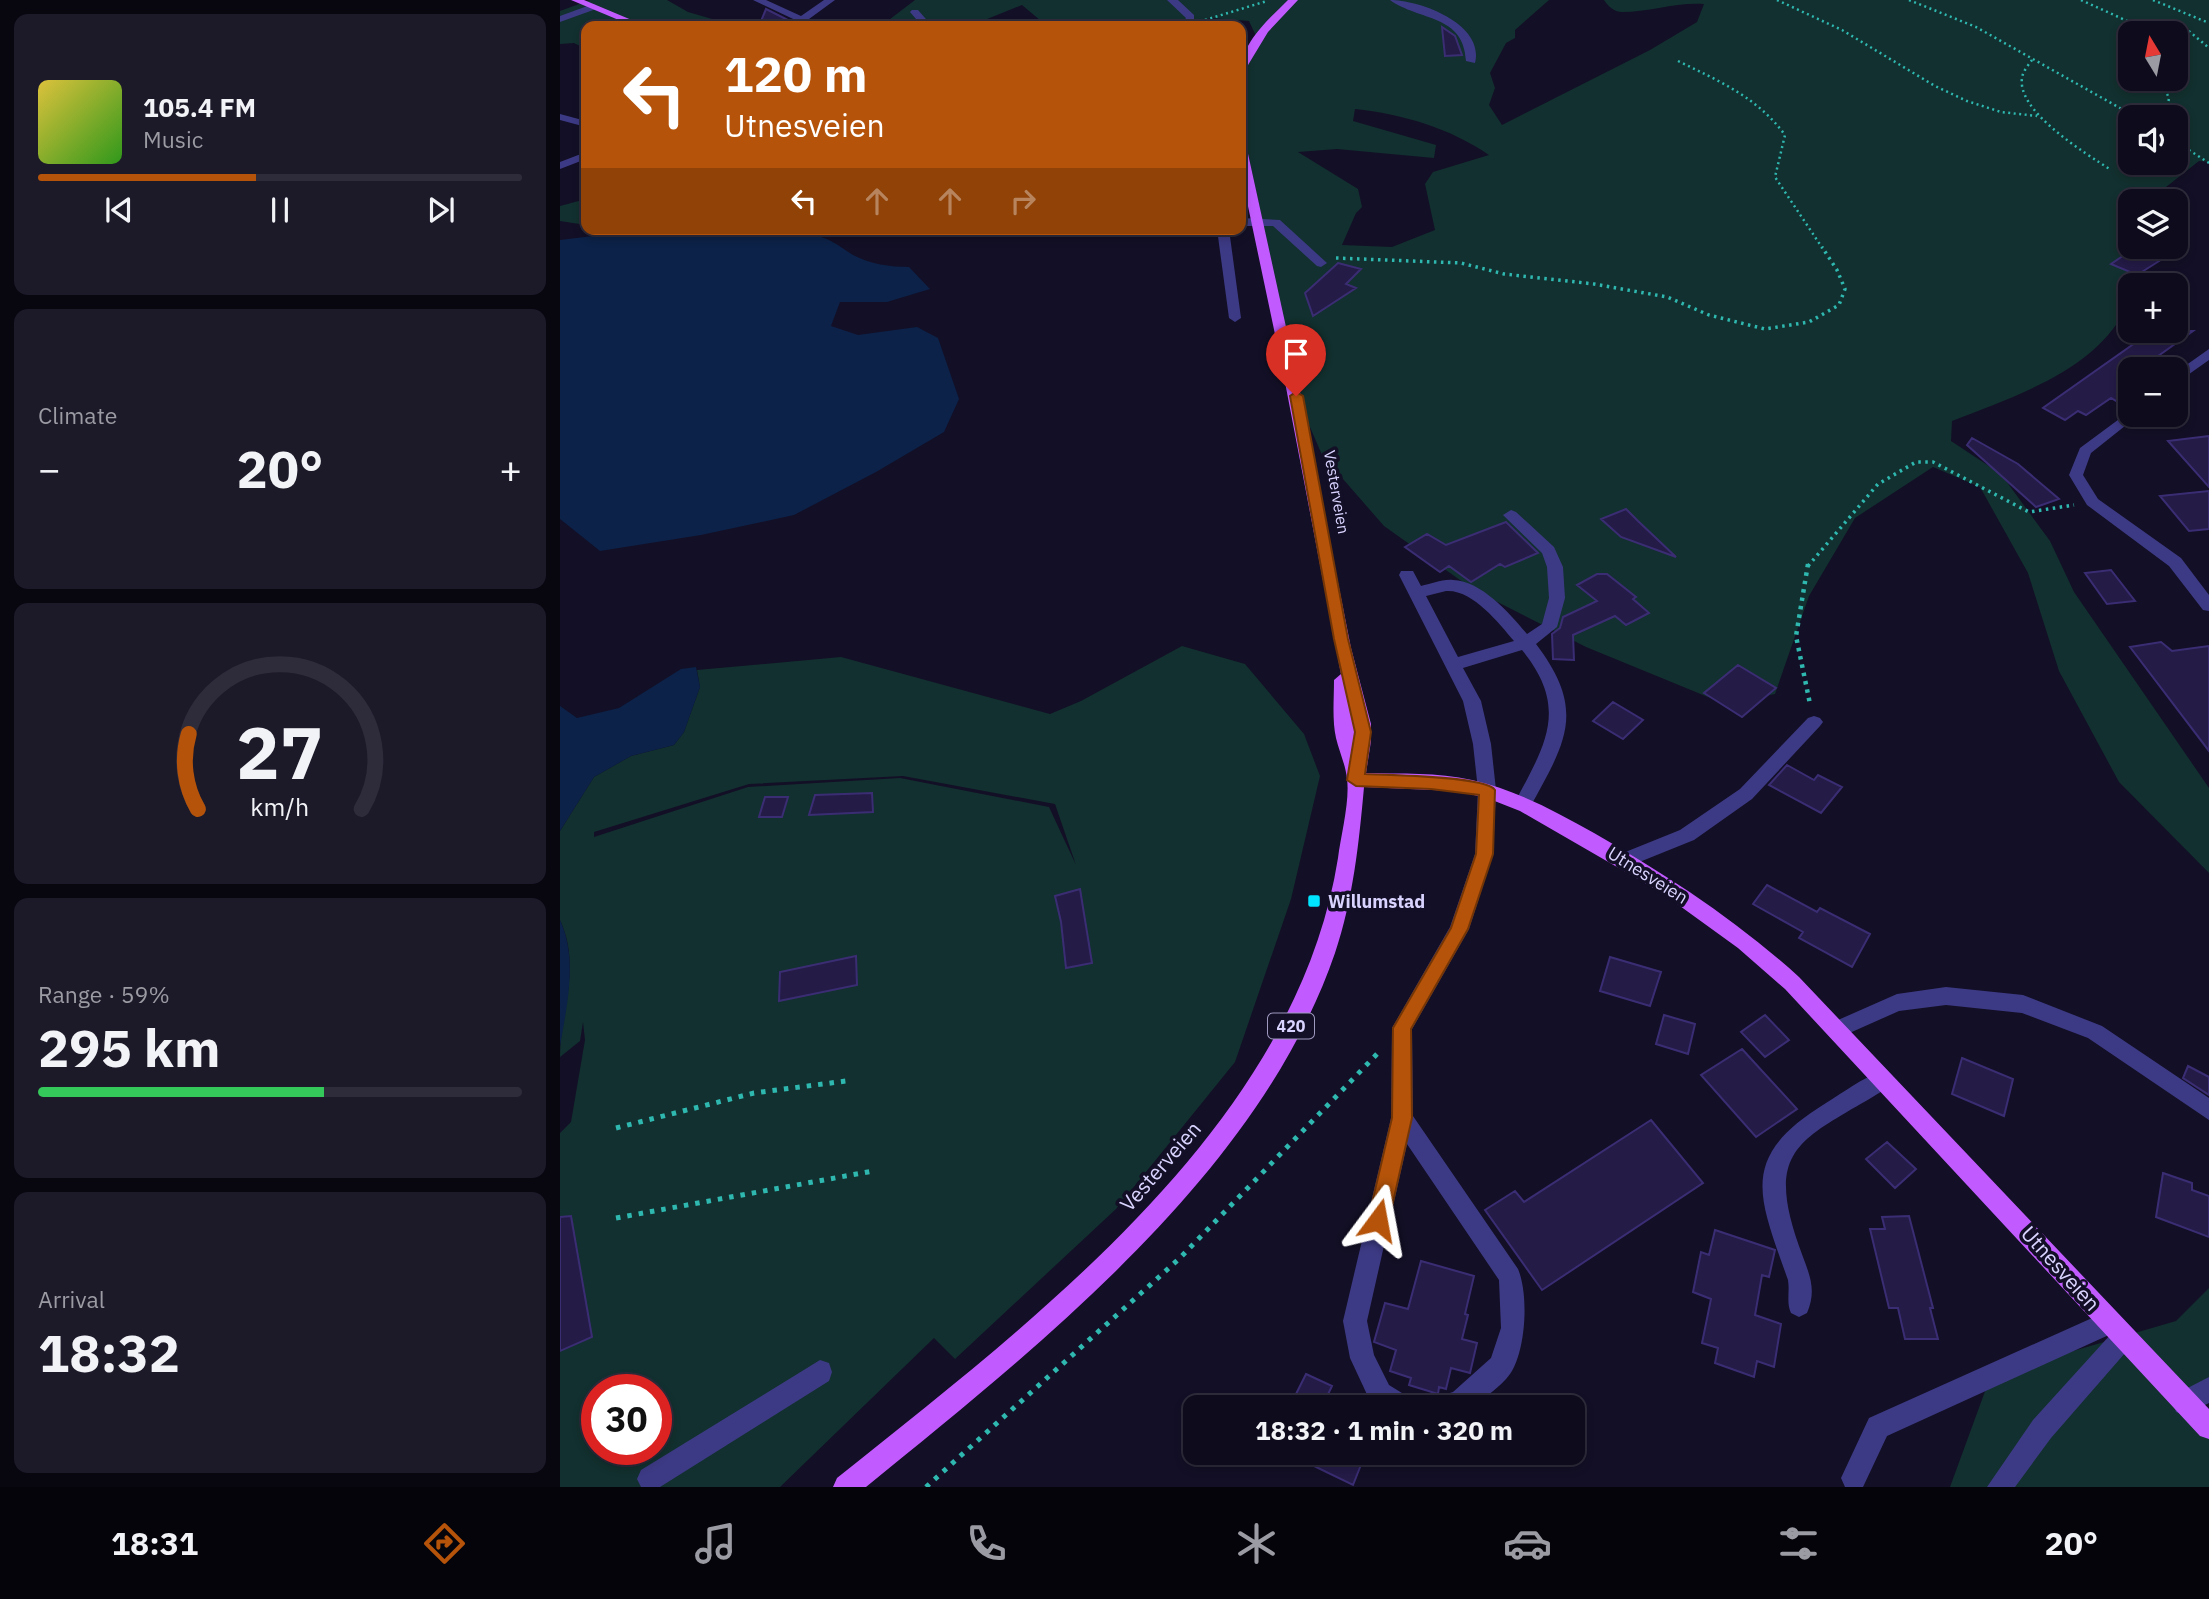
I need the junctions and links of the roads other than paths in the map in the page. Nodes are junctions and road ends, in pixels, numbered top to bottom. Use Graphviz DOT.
graph roads {
  1 [pos="576,0"];
  2 [pos="758,0"];
  3 [pos="830,0"];
  4 [pos="1172,0"];
  5 [pos="1293,0"];
  6 [pos="1395,0"];
  7 [pos="593,7"];
  8 [pos="915,12"];
  9 [pos="560,19"];
  10 [pos="803,19"];
  11 [pos="628,21"];
  12 [pos="806,21"];
  13 [pos="923,21"];
  14 [pos="1190,21"];
  15 [pos="1246,60"];
  16 [pos="1471,61"];
  17 [pos="560,117"];
  18 [pos="581,123"];
  19 [pos="581,157"];
  20 [pos="560,166"];
  21 [pos="1246,171"];
  22 [pos="1257,220"];
  23 [pos="1246,221"];
  24 [pos="1224,235"];
  25 [pos="1318,260"];
  26 [pos="1235,318"];
  27 [pos="2209,353"];
  28 [pos="2188,370"];
  29 [pos="2118,424"];
  30 [pos="1511,515"];
  31 [pos="1407,575"];
  32 [pos="1416,593"];
  33 [pos="2209,606"];
  34 [pos="1526,643"];
  35 [pos="1455,664"];
  36 [pos="1814,722"];
  37 [pos="1356,780"];
  38 [pos="1487,790"];
  39 [pos="1522,804"];
  40 [pos="1625,860"];
  41 [pos="1836,1030"];
  42 [pos="1882,1080"];
  43 [pos="2209,1110"];
  44 [pos="1402,1118"];
  45 [pos="1799,1305"];
  46 [pos="2117,1330"];
  47 [pos="820,1372"];
  48 [pos="2209,1389"];
  49 [pos="1382,1395"];
  50 [pos="1468,1395"];
  51 [pos="2185,1403"];
  52 [pos="2209,1427"];
  53 [pos="1854,1478"];
  54 [pos="650,1479"];
  55 [pos="846,1487"];
  56 [pos="2000,1487"];
  1 -- 7 [label="main road"];
  2 -- 10 [label="street"];
  3 -- 10 [label="street"];
  4 -- 14 [label="street"];
  5 -- 15 [label="main road"];
  6 -- 16 [label="street"];
  7 -- 9 [label="street"];
  7 -- 11 [label="main road"];
  8 -- 13 [label="street"];
  10 -- 12 [label="street"];
  17 -- 18 [label="street"];
  19 -- 20 [label="street"];
  21 -- 22 [label="main road, Vesterveien / 420"];
  22 -- 23 [label="street"];
  22 -- 25 [label="street"];
  22 -- 37 [label="main road, Vesterveien / 420"];
  24 -- 26 [label="street"];
  27 -- 28 [label="street"];
  29 -- 33 [label="street"];
  30 -- 34 [label="street"];
  31 -- 32 [label="street"];
  32 -- 34 [label="street"];
  32 -- 35 [label="street"];
  34 -- 35 [label="street"];
  34 -- 39 [label="street"];
  35 -- 38 [label="street"];
  36 -- 40 [label="street"];
  37 -- 38 [label="main road, Utnesveien"];
  37 -- 55 [label="main road, Vesterveien / 420"];
  38 -- 39 [label="main road, Utnesveien"];
  38 -- 44 [label="street"];
  39 -- 40 [label="main road, Utnesveien"];
  40 -- 41 [label="main road, Utnesveien"];
  41 -- 42 [label="main road, Utnesveien"];
  41 -- 43 [label="street"];
  42 -- 45 [label="street"];
  42 -- 46 [label="main road, Utnesveien"];
  44 -- 49 [label="street"];
  44 -- 50 [label="street"];
  46 -- 51 [label="main road, Utnesveien"];
  46 -- 53 [label="street"];
  46 -- 56 [label="street"];
  47 -- 54 [label="street"];
  48 -- 51 [label="street"];
  51 -- 52 [label="main road, Utnesveien"];
}
